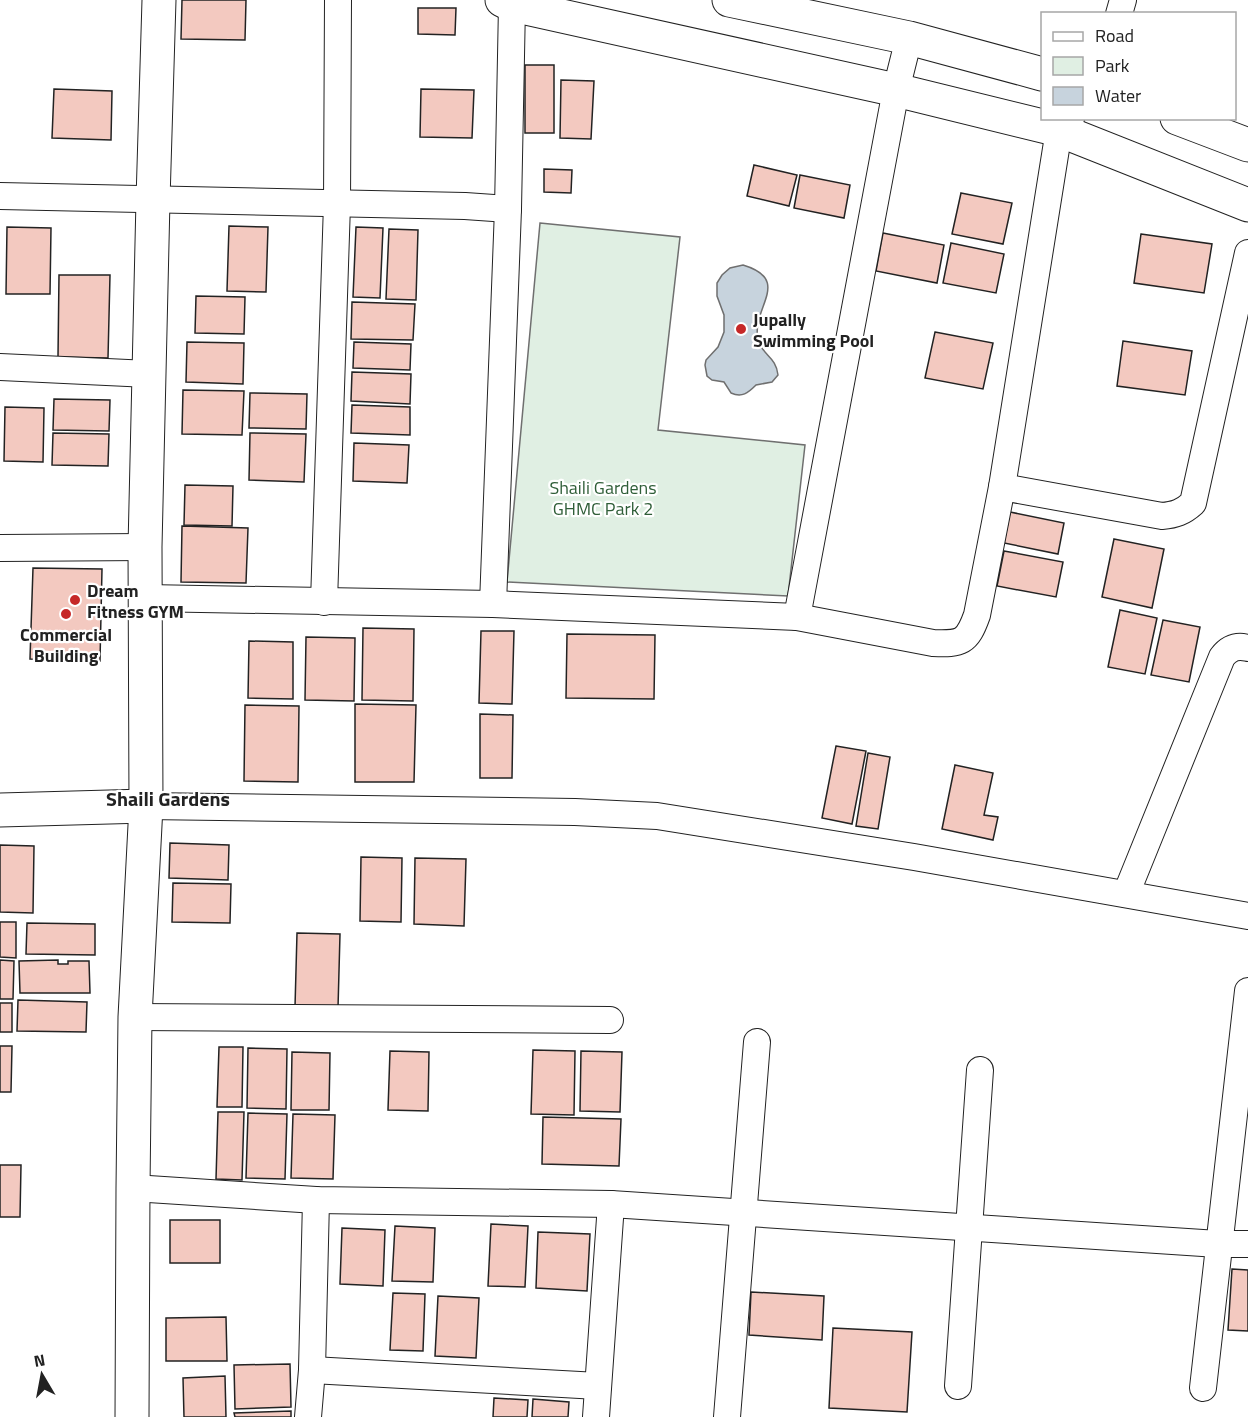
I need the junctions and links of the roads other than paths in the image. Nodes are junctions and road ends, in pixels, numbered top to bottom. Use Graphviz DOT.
graph roads {
  1 [pos="159,0"];
  2 [pos="338,0"];
  3 [pos="729,0"];
  4 [pos="510,2"];
  5 [pos="909,38"];
  6 [pos="1041,74"];
  7 [pos="896,90"];
  8 [pos="1041,119"];
  9 [pos="1045,120"];
  10 [pos="1182,120"];
  11 [pos="1065,124"];
  12 [pos="1248,145"];
  13 [pos="0,196"];
  14 [pos="153,201"];
  15 [pos="337,204"];
  16 [pos="1248,205"];
  17 [pos="508,209"];
  18 [pos="1248,253"];
  19 [pos="0,367"];
  20 [pos="149,374"];
  21 [pos="1002,487"];
  22 [pos="145,547"];
  23 [pos="0,548"];
  24 [pos="146,598"];
  25 [pos="324,602"];
  26 [pos="493,604"];
  27 [pos="797,617"];
  28 [pos="1248,648"];
  29 [pos="146,806"];
  30 [pos="0,810"];
  31 [pos="1126,894"];
  32 [pos="1248,916"];
  33 [pos="1248,990"];
  34 [pos="135,1017"];
  35 [pos="610,1020"];
  36 [pos="757,1042"];
  37 [pos="980,1070"];
  38 [pos="133,1188"];
  39 [pos="316,1200"];
  40 [pos="611,1204"];
  41 [pos="744,1212"];
  42 [pos="968,1228"];
  43 [pos="1218,1244"];
  44 [pos="1248,1244"];
  45 [pos="312,1370"];
  46 [pos="598,1386"];
  47 [pos="958,1386"];
  48 [pos="1203,1388"];
  49 [pos="132,1417"];
  50 [pos="308,1417"];
  51 [pos="596,1417"];
  52 [pos="727,1417"];
  1 -- 14 [label="street"];
  2 -- 15 [label="street"];
  3 -- 5 [label="street"];
  4 -- 7 [label="street"];
  4 -- 17 [label="street"];
  5 -- 6 [label="street"];
  5 -- 7 [label="street"];
  7 -- 8 [label="street"];
  7 -- 27 [label="street"];
  9 -- 11 [label="street"];
  10 -- 12 [label="street"];
  11 -- 16 [label="street"];
  11 -- 21 [label="street"];
  13 -- 14 [label="street"];
  14 -- 15 [label="street"];
  14 -- 20 [label="street"];
  15 -- 17 [label="street"];
  15 -- 25 [label="street"];
  17 -- 26 [label="street"];
  18 -- 21 [label="street"];
  19 -- 20 [label="street"];
  20 -- 22 [label="street"];
  21 -- 27 [label="street"];
  22 -- 23 [label="street"];
  22 -- 24 [label="street"];
  24 -- 25 [label="street"];
  24 -- 29 [label="street"];
  25 -- 26 [label="street"];
  26 -- 27 [label="street"];
  28 -- 31 [label="street"];
  29 -- 30 [label="street"];
  29 -- 31 [label="street"];
  29 -- 34 [label="street"];
  31 -- 32 [label="street"];
  33 -- 43 [label="street"];
  34 -- 35 [label="street"];
  34 -- 38 [label="street"];
  36 -- 41 [label="street"];
  37 -- 42 [label="street"];
  38 -- 39 [label="street"];
  38 -- 49 [label="street"];
  39 -- 40 [label="street"];
  39 -- 45 [label="street"];
  40 -- 41 [label="street"];
  40 -- 46 [label="street"];
  41 -- 42 [label="street"];
  41 -- 52 [label="street"];
  42 -- 43 [label="street"];
  42 -- 47 [label="street"];
  43 -- 44 [label="street"];
  43 -- 48 [label="street"];
  45 -- 46 [label="street"];
  45 -- 50 [label="street"];
  46 -- 51 [label="street"];
}
